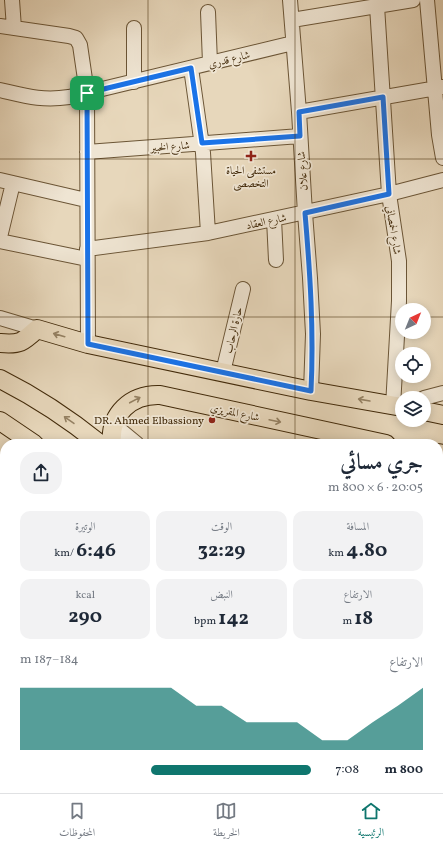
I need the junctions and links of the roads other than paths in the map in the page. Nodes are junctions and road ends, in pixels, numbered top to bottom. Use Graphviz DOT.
graph roads {
  1 [pos="12,0"];
  2 [pos="290,0"];
  3 [pos="413,0"];
  4 [pos="427,0"];
  5 [pos="376,6"];
  6 [pos="208,12"];
  7 [pos="292,20"];
  8 [pos="0,26"];
  9 [pos="14,28"];
  10 [pos="134,28"];
  11 [pos="293,43"];
  12 [pos="210,63"];
  13 [pos="191,68"];
  14 [pos="134,82"];
  15 [pos="439,87"];
  16 [pos="0,90"];
  17 [pos="87,93"];
  18 [pos="383,97"];
  19 [pos="299,112"];
  20 [pos="300,136"];
  21 [pos="202,143"];
  22 [pos="87,152"];
  23 [pos="443,158"];
  24 [pos="443,180"];
  25 [pos="6,182"];
  26 [pos="389,194"];
  27 [pos="86,200"];
  28 [pos="305,213"];
  29 [pos="274,219"];
  30 [pos="208,233"];
  31 [pos="0,237"];
  32 [pos="0,241"];
  33 [pos="87,254"];
  34 [pos="276,260"];
  35 [pos="243,289"];
  36 [pos="0,318"];
  37 [pos="37,329"];
  38 [pos="0,343"];
  39 [pos="88,344"];
  40 [pos="222,372"];
  41 [pos="0,379"];
  42 [pos="311,391"];
  43 [pos="398,391"];
  44 [pos="443,393"];
  45 [pos="431,396"];
  46 [pos="395,406"];
  47 [pos="431,412"];
  48 [pos="443,415"];
  49 [pos="0,421"];
  50 [pos="114,425"];
  51 [pos="27,439"];
  52 [pos="93,439"];
  53 [pos="112,439"];
  54 [pos="131,439"];
  55 [pos="348,439"];
  1 -- 9 [label="street"];
  2 -- 7 [label="street, شارع علان"];
  3 -- 5 [label="street"];
  4 -- 15 [label="street"];
  5 -- 7 [label="street"];
  5 -- 18 [label="street, شارع الحمصاني"];
  6 -- 12 [label="street"];
  7 -- 11 [label="street, شارع علان"];
  8 -- 9 [label="street"];
  9 -- 17 [label="street"];
  10 -- 14 [label="street"];
  11 -- 12 [label="street, شارع قدري"];
  11 -- 19 [label="street, شارع علان"];
  12 -- 13 [label="street, شارع قدري"];
  13 -- 14 [label="street, شارع قدري"];
  13 -- 21 [label="street"];
  14 -- 17 [label="street, شارع قدري"];
  15 -- 18 [label="street"];
  15 -- 23 [label="street"];
  16 -- 17 [label="street, شارع قدري"];
  17 -- 22 [label="street"];
  18 -- 19 [label="street"];
  18 -- 26 [label="street, شارع الحمصاني"];
  19 -- 20 [label="street, شارع علان"];
  20 -- 21 [label="street, شارع الخبير"];
  20 -- 28 [label="street, شارع علان"];
  21 -- 22 [label="street, شارع الخبير"];
  21 -- 30 [label="street"];
  22 -- 27 [label="street"];
  24 -- 26 [label="street, شارع العقاد"];
  25 -- 27 [label="street"];
  25 -- 31 [label="street"];
  26 -- 28 [label="street, شارع العقاد"];
  26 -- 43 [label="street, شارع الحمصاني"];
  27 -- 33 [label="street"];
  28 -- 29 [label="street, شارع العقاد"];
  28 -- 42 [label="street, شارع علان"];
  29 -- 30 [label="street, شارع العقاد"];
  29 -- 34 [label="street"];
  30 -- 33 [label="street, شارع العقاد"];
  32 -- 33 [label="street, شارع العقاد"];
  33 -- 39 [label="street"];
  35 -- 40 [label="street, حارة الرحاب"];
  36 -- 37 [label="street"];
  37 -- 38 [label="main road"];
  39 -- 37 [label="main road, one-way"];
  39 -- 40 [label="main road"];
  40 -- 42 [label="main road"];
  52 -- 41 [label="main road, one-way"];
  46 -- 42 [label="main road, one-way"];
  44 -- 45 [label="street"];
  47 -- 48 [label="main road"];
  49 -- 51 [label="main road"];
  50 -- 53 [label="main road, شارع المقريزي"];
  50 -- 54 [label="street"];
  50 -- 55 [label="main road, شارع المقريزي, one-way"];
}
